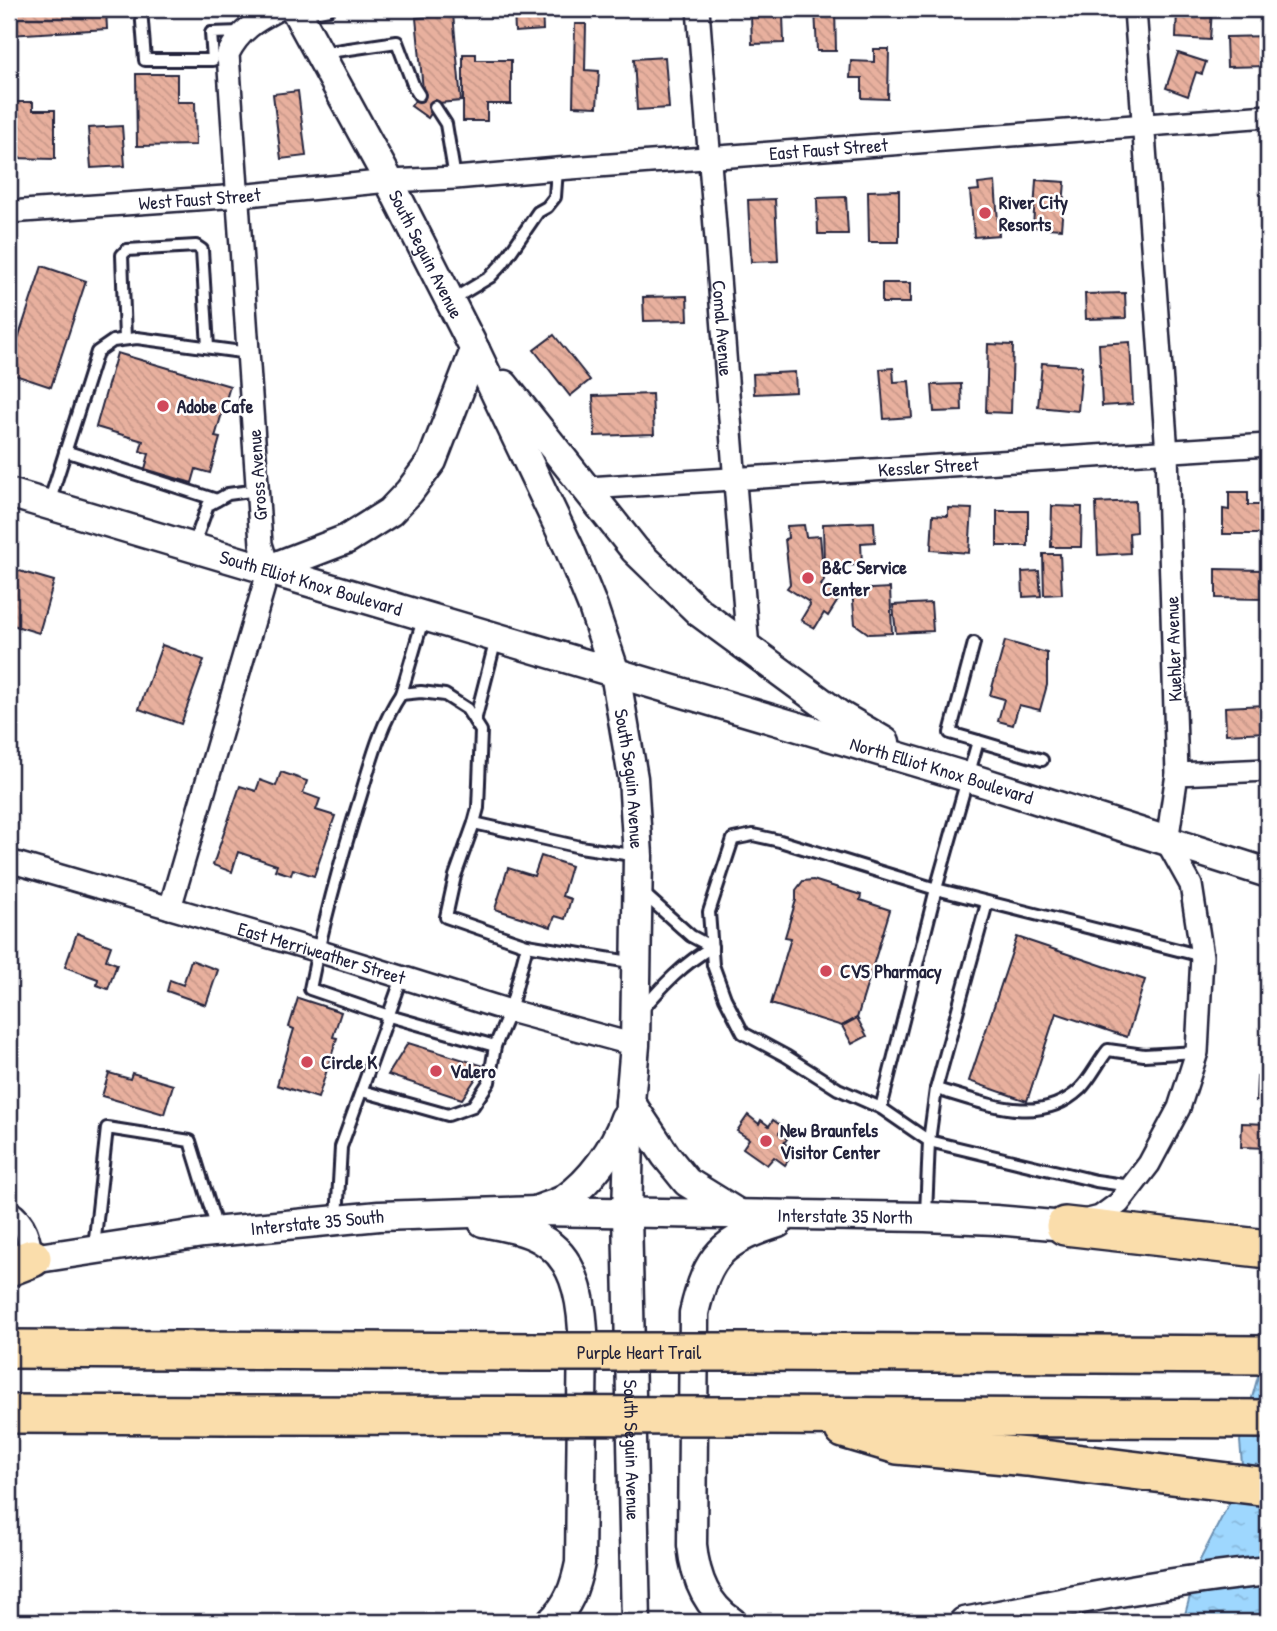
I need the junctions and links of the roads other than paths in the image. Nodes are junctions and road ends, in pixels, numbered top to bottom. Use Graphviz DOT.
graph roads {
  1 [pos="141,9"];
  2 [pos="329,9"];
  3 [pos="698,9"];
  4 [pos="1135,9"];
  5 [pos="290,11"];
  6 [pos="241,32"];
  7 [pos="319,54"];
  8 [pos="416,91"];
  9 [pos="437,109"];
  10 [pos="1268,116"];
  11 [pos="1143,126"];
  12 [pos="709,159"];
  13 [pos="557,169"];
  14 [pos="455,178"];
  15 [pos="389,181"];
  16 [pos="239,196"];
  17 [pos="9,212"];
  18 [pos="450,301"];
  19 [pos="125,339"];
  20 [pos="208,347"];
  21 [pos="475,350"];
  22 [pos="249,353"];
  23 [pos="1268,444"];
  24 [pos="65,451"];
  25 [pos="1167,453"];
  26 [pos="733,478"];
  27 [pos="588,488"];
  28 [pos="258,491"];
  29 [pos="9,493"];
  30 [pos="217,500"];
  31 [pos="48,506"];
  32 [pos="193,547"];
  33 [pos="269,569"];
  34 [pos="424,615"];
  35 [pos="497,636"];
  36 [pos="974,643"];
  37 [pos="748,649"];
  38 [pos="615,673"];
  39 [pos="401,694"];
  40 [pos="475,721"];
  41 [pos="978,741"];
  42 [pos="1042,760"];
  43 [pos="923,765"];
  44 [pos="1268,770"];
  45 [pos="1177,774"];
  46 [pos="967,777"];
  47 [pos="474,823"];
  48 [pos="1167,842"];
  49 [pos="638,856"];
  50 [pos="9,860"];
  51 [pos="1268,873"];
  52 [pos="637,888"];
  53 [pos="936,889"];
  54 [pos="987,903"];
  55 [pos="170,908"];
  56 [pos="527,945"];
  57 [pos="712,947"];
  58 [pos="318,951"];
  59 [pos="1202,956"];
  60 [pos="636,963"];
  61 [pos="402,978"];
  62 [pos="510,1011"];
  63 [pos="389,1016"];
  64 [pos="635,1032"];
  65 [pos="495,1046"];
  66 [pos="1197,1052"];
  67 [pos="936,1089"];
  68 [pos="362,1091"];
  69 [pos="630,1102"];
  70 [pos="881,1108"];
  71 [pos="929,1141"];
  72 [pos="1131,1185"];
  73 [pos="9,1211"];
  74 [pos="536,1211"];
  75 [pos="627,1213"];
  76 [pos="445,1214"];
  77 [pos="740,1215"];
  78 [pos="805,1215"];
  79 [pos="925,1217"];
  80 [pos="337,1219"];
  81 [pos="1065,1226"];
  82 [pos="218,1231"];
  83 [pos="1253,1248"];
  84 [pos="94,1250"];
  85 [pos="16,1262"];
  86 [pos="9,1349"];
  87 [pos="1268,1355"];
  88 [pos="22,1414"];
  89 [pos="804,1416"];
  90 [pos="1268,1419"];
  91 [pos="1268,1486"];
  92 [pos="1268,1571"];
  93 [pos="551,1622"];
  94 [pos="636,1622"];
  95 [pos="732,1622"];
  96 [pos="964,1622"];
  1 -- 6 [label="lane"];
  2 -- 5 [label="lane"];
  3 -- 12 [label="street, Comal Avenue"];
  4 -- 11 [label="street, Kuehler Avenue"];
  5 -- 6 [label="street"];
  5 -- 7 [label="main road, South Seguin Avenue"];
  6 -- 16 [label="street, Gross Avenue"];
  7 -- 8 [label="lane"];
  7 -- 15 [label="main road, South Seguin Avenue"];
  9 -- 14 [label="lane"];
  10 -- 11 [label="street, East Faust Street"];
  11 -- 12 [label="street, East Faust Street"];
  11 -- 25 [label="street, Kuehler Avenue"];
  12 -- 13 [label="street, East Faust Street"];
  12 -- 26 [label="street, Comal Avenue"];
  13 -- 14 [label="street, East Faust Street"];
  13 -- 18 [label="lane"];
  14 -- 15 [label="street, East Faust Street"];
  15 -- 16 [label="street, West Faust Street"];
  15 -- 18 [label="main road, South Seguin Avenue"];
  16 -- 17 [label="street, West Faust Street"];
  16 -- 22 [label="street, Gross Avenue"];
  18 -- 21 [label="main road, South Seguin Avenue"];
  19 -- 20 [label="lane"];
  19 -- 20 [label="lane"];
  19 -- 24 [label="lane"];
  20 -- 22 [label="lane"];
  21 -- 27 [label="main road"];
  21 -- 33 [label="main road"];
  21 -- 38 [label="main road, South Seguin Avenue"];
  22 -- 28 [label="street, Gross Avenue"];
  23 -- 25 [label="street, Kessler Street"];
  24 -- 30 [label="lane"];
  24 -- 31 [label="lane"];
  25 -- 26 [label="street, Kessler Street"];
  25 -- 45 [label="street, Kuehler Avenue"];
  26 -- 27 [label="street, Kessler Street"];
  26 -- 37 [label="street, Comal Avenue"];
  27 -- 37 [label="main road"];
  28 -- 30 [label="lane"];
  28 -- 33 [label="street, Gross Avenue"];
  29 -- 31 [label="main road, South Elliot Knox Boulevard"];
  30 -- 32 [label="lane"];
  31 -- 32 [label="main road, South Elliot Knox Boulevard"];
  32 -- 33 [label="main road, South Elliot Knox Boulevard"];
  33 -- 34 [label="main road, South Elliot Knox Boulevard"];
  33 -- 55 [label="street"];
  34 -- 35 [label="main road, South Elliot Knox Boulevard"];
  34 -- 39 [label="lane"];
  35 -- 38 [label="main road, South Elliot Knox Boulevard"];
  35 -- 40 [label="lane"];
  36 -- 41 [label="lane"];
  37 -- 43 [label="main road"];
  38 -- 43 [label="main road, North Elliot Knox Boulevard"];
  38 -- 49 [label="main road, South Seguin Avenue"];
  39 -- 40 [label="lane"];
  39 -- 58 [label="lane"];
  40 -- 47 [label="lane"];
  41 -- 42 [label="lane"];
  41 -- 46 [label="lane"];
  43 -- 46 [label="main road, North Elliot Knox Boulevard"];
  44 -- 45 [label="street"];
  45 -- 48 [label="street, Kuehler Avenue"];
  46 -- 48 [label="main road, North Elliot Knox Boulevard"];
  46 -- 53 [label="lane"];
  47 -- 49 [label="lane"];
  47 -- 56 [label="lane"];
  48 -- 51 [label="main road, North Elliot Knox Boulevard"];
  48 -- 59 [label="street"];
  49 -- 52 [label="main road, South Seguin Avenue"];
  50 -- 55 [label="street, East Merriweather Street"];
  52 -- 57 [label="lane"];
  52 -- 60 [label="main road, South Seguin Avenue"];
  53 -- 54 [label="lane"];
  53 -- 57 [label="lane"];
  53 -- 70 [label="lane"];
  54 -- 59 [label="lane"];
  54 -- 67 [label="lane"];
  55 -- 58 [label="street, East Merriweather Street"];
  56 -- 60 [label="lane"];
  56 -- 62 [label="lane"];
  57 -- 64 [label="lane"];
  57 -- 70 [label="lane"];
  58 -- 61 [label="street, East Merriweather Street"];
  58 -- 63 [label="lane"];
  59 -- 66 [label="street"];
  60 -- 64 [label="main road, South Seguin Avenue"];
  61 -- 62 [label="street, East Merriweather Street"];
  61 -- 63 [label="lane"];
  62 -- 64 [label="street, East Merriweather Street"];
  62 -- 65 [label="lane"];
  63 -- 65 [label="lane"];
  63 -- 68 [label="lane"];
  64 -- 69 [label="main road, South Seguin Avenue"];
  65 -- 68 [label="lane"];
  66 -- 67 [label="lane"];
  66 -- 72 [label="street"];
  67 -- 71 [label="lane"];
  68 -- 80 [label="lane"];
  69 -- 74 [label="main road"];
  69 -- 75 [label="main road, South Seguin Avenue"];
  69 -- 77 [label="main road"];
  70 -- 71 [label="lane"];
  71 -- 72 [label="lane"];
  71 -- 79 [label="lane"];
  72 -- 81 [label="street"];
  73 -- 85 [label="street"];
  74 -- 75 [label="main road, Interstate 35 South"];
  74 -- 76 [label="main road, Interstate 35 South"];
  75 -- 77 [label="main road, Interstate 35 North"];
  75 -- 94 [label="main road, South Seguin Avenue"];
  76 -- 80 [label="main road, Interstate 35 South"];
  76 -- 93 [label="main road"];
  77 -- 78 [label="main road, Interstate 35 North"];
  78 -- 79 [label="main road, Interstate 35 North"];
  78 -- 95 [label="main road"];
  79 -- 81 [label="main road, Interstate 35 North"];
  80 -- 82 [label="main road, Interstate 35 South"];
  81 -- 83 [label="highway"];
  82 -- 84 [label="main road, Interstate 35 South"];
  82 -- 84 [label="lane"];
  84 -- 85 [label="main road, Interstate 35 South"];
  86 -- 87 [label="highway, Purple Heart Trail, bridge"];
  88 -- 89 [label="highway, bridge"];
  89 -- 90 [label="highway"];
  89 -- 91 [label="highway"];
  92 -- 96 [label="main road"];
}
